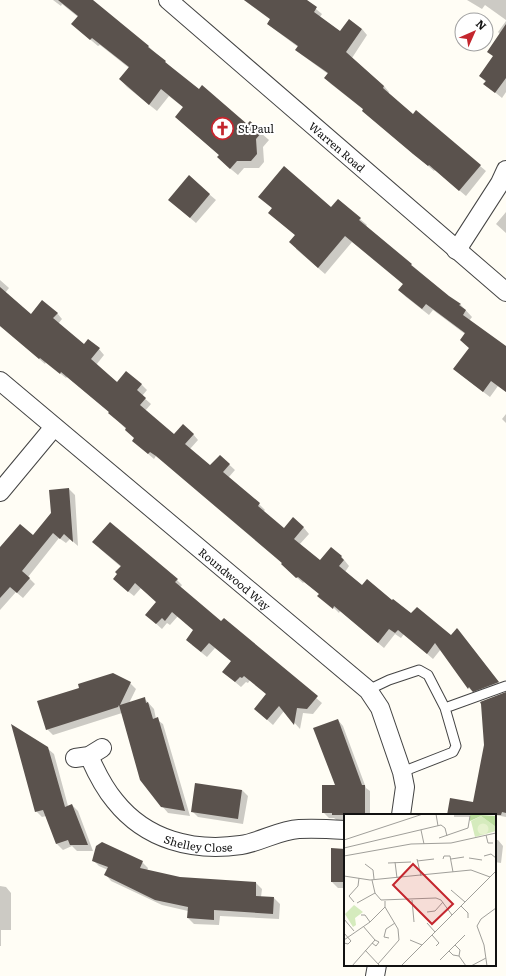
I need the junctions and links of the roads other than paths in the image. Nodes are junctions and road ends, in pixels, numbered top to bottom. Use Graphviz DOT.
graph roads {
  1 [pos="168,0"];
  2 [pos="506,170"];
  3 [pos="456,250"];
  4 [pos="506,292"];
  5 [pos="0,381"];
  6 [pos="54,428"];
  7 [pos="0,492"];
  8 [pos="506,686"];
  9 [pos="368,690"];
  10 [pos="445,708"];
  11 [pos="89,754"];
  12 [pos="402,772"];
  13 [pos="401,814"];
  14 [pos="344,830"];
  15 [pos="377,966"];
  16 [pos="375,976"];
  1 -- 3 [label="street, Warren Road"];
  2 -- 3 [label="street"];
  3 -- 4 [label="street, Warren Road"];
  5 -- 6 [label="street, Roundwood Way"];
  6 -- 7 [label="street"];
  6 -- 9 [label="street, Roundwood Way"];
  8 -- 10 [label="lane"];
  9 -- 10 [label="lane"];
  9 -- 12 [label="street, Roundwood Way"];
  10 -- 12 [label="lane"];
  11 -- 14 [label="street, Shelley Close"];
  12 -- 13 [label="street, Roundwood Way"];
  15 -- 16 [label="street"];
}
